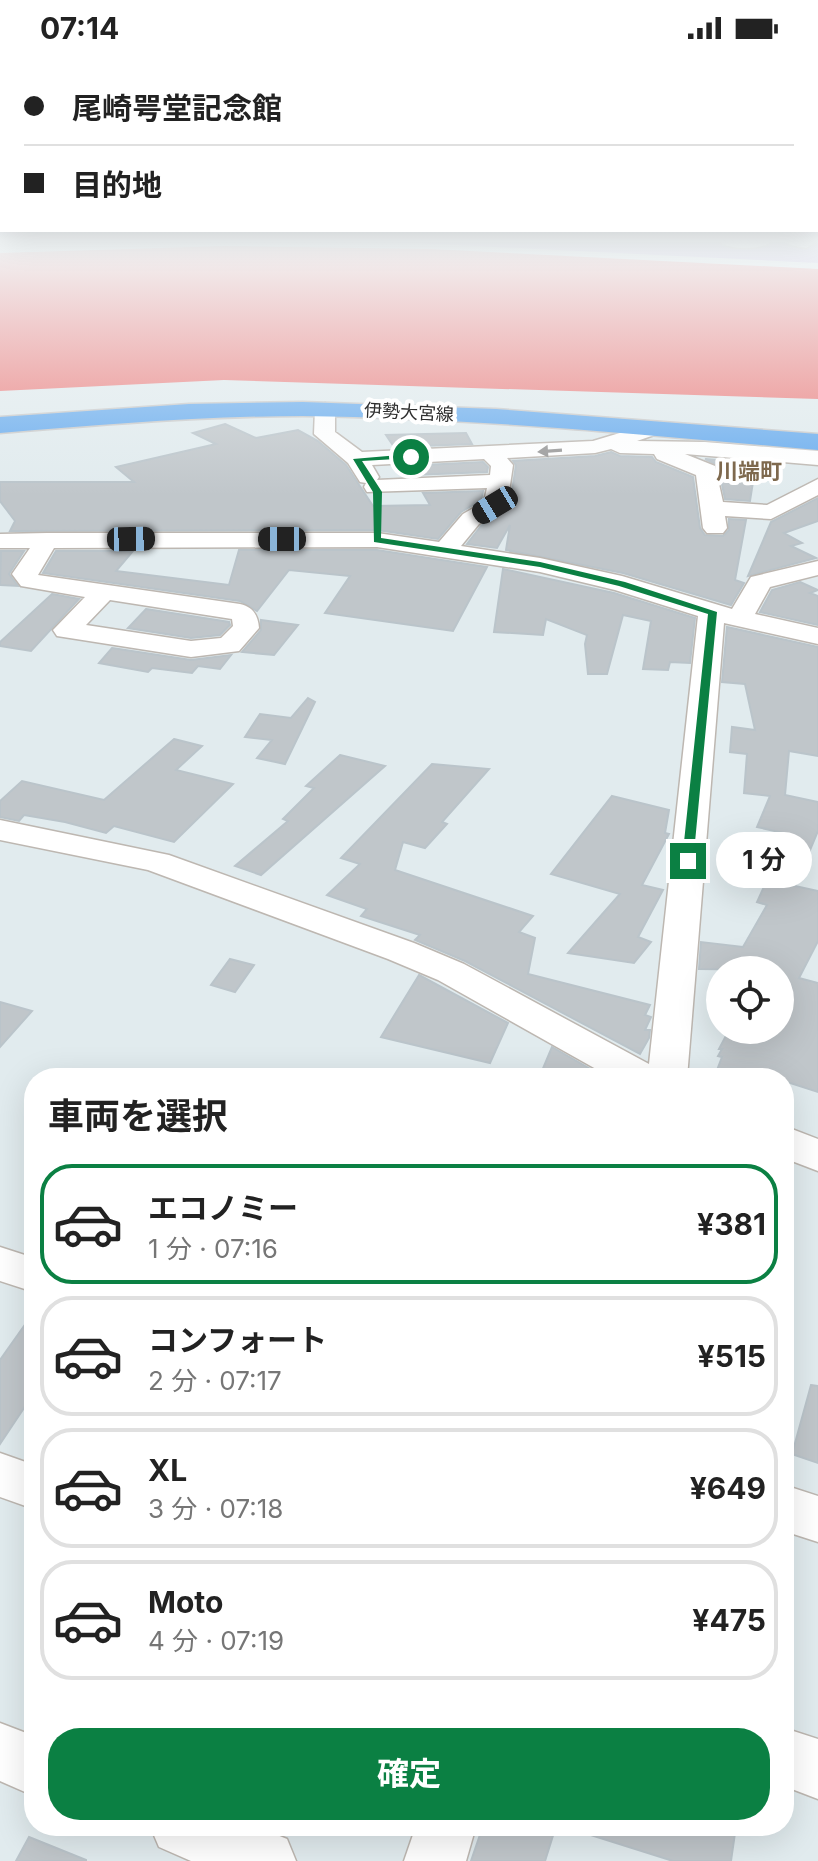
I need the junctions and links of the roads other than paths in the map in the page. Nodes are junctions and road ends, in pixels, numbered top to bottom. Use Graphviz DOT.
graph roads {
  1 [pos="325,409"];
  2 [pos="0,425"];
  3 [pos="653,438"];
  4 [pos="818,442"];
  5 [pos="491,454"];
  6 [pos="818,458"];
  7 [pos="357,459"];
  8 [pos="758,469"];
  9 [pos="500,481"];
  10 [pos="818,486"];
  11 [pos="712,509"];
  12 [pos="376,512"];
  13 [pos="47,540"];
  14 [pos="0,541"];
  15 [pos="445,550"];
  16 [pos="818,568"];
  17 [pos="104,592"];
  18 [pos="726,615"];
  19 [pos="818,636"];
  20 [pos="0,830"];
  21 [pos="625,1068"];
  22 [pos="668,1068"];
  23 [pos="794,1145"];
  24 [pos="818,1156"];
  25 [pos="0,1264"];
  26 [pos="24,1272"];
  27 [pos="0,1475"];
  28 [pos="24,1483"];
  29 [pos="794,1511"];
  30 [pos="818,1519"];
  31 [pos="0,1752"];
  32 [pos="794,1761"];
  33 [pos="24,1762"];
  34 [pos="818,1769"];
  35 [pos="204,1836"];
  36 [pos="443,1836"];
  37 [pos="265,1861"];
  38 [pos="435,1861"];
  1 -- 2 [label="main road, 伊勢大宮線"];
  1 -- 3 [label="main road, 伊勢大宮線"];
  1 -- 7 [label="street"];
  3 -- 4 [label="main road, 伊勢大宮線"];
  3 -- 5 [label="street, one-way"];
  3 -- 8 [label="street"];
  3 -- 11 [label="street"];
  5 -- 7 [label="street"];
  5 -- 9 [label="street"];
  6 -- 8 [label="street"];
  7 -- 12 [label="street"];
  8 -- 11 [label="street"];
  9 -- 12 [label="street"];
  9 -- 15 [label="street"];
  10 -- 11 [label="street"];
  12 -- 13 [label="street"];
  12 -- 15 [label="street"];
  13 -- 14 [label="street"];
  13 -- 17 [label="street"];
  15 -- 18 [label="street"];
  16 -- 18 [label="street"];
  17 -- 17 [label="street"];
  18 -- 19 [label="street"];
  18 -- 22 [label="street"];
  20 -- 21 [label="street"];
  23 -- 24 [label="street"];
  25 -- 26 [label="street"];
  27 -- 28 [label="street"];
  29 -- 30 [label="street"];
  31 -- 33 [label="street"];
  32 -- 34 [label="street"];
  35 -- 37 [label="street"];
  36 -- 38 [label="street"];
}
